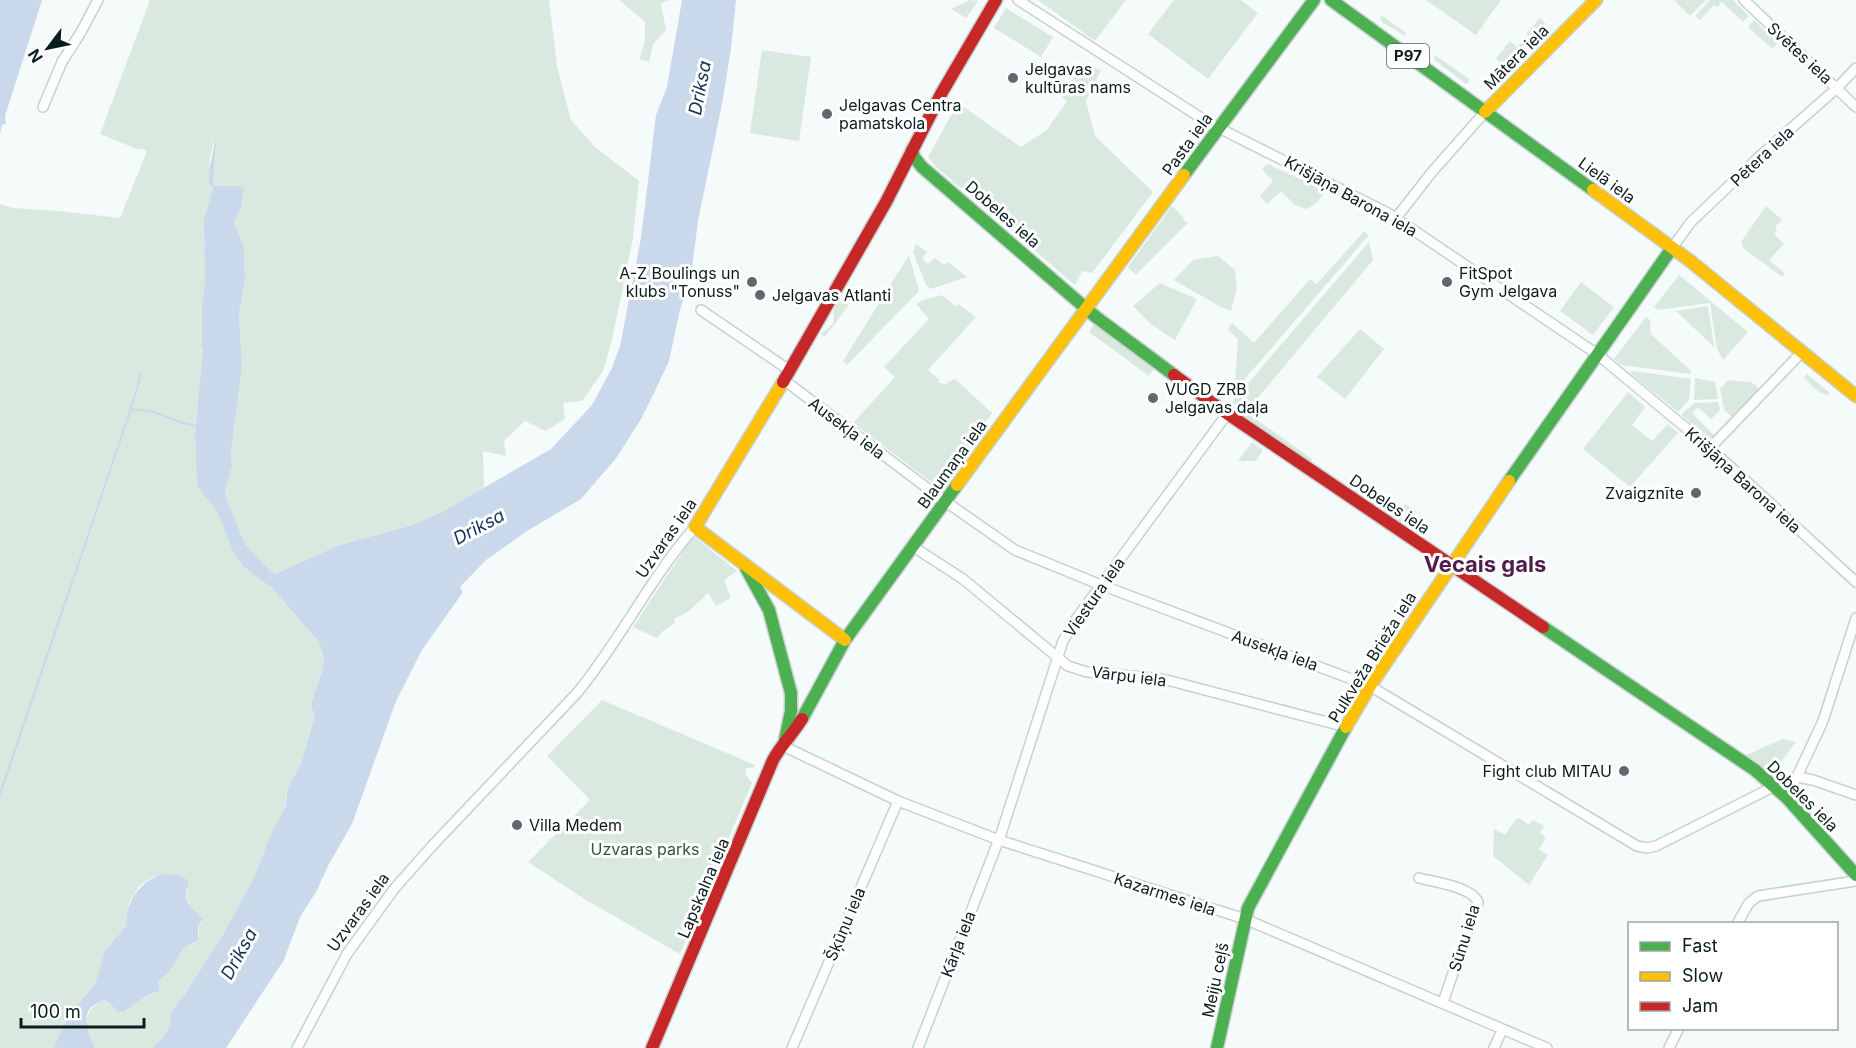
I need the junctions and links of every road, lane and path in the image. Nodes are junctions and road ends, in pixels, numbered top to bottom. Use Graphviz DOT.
graph roads {
  1 [pos="98,0"];
  2 [pos="996,0"];
  3 [pos="1018,0"];
  4 [pos="1314,0"];
  5 [pos="1331,0"];
  6 [pos="1596,0"];
  7 [pos="1744,0"];
  8 [pos="1856,68"];
  9 [pos="1837,88"];
  10 [pos="43,107"];
  11 [pos="1856,107"];
  12 [pos="1485,112"];
  13 [pos="1219,128"];
  14 [pos="912,150"];
  15 [pos="1396,218"];
  16 [pos="1672,249"];
  17 [pos="1086,308"];
  18 [pos="701,310"];
  19 [pos="1802,352"];
  20 [pos="1596,354"];
  21 [pos="786,375"];
  22 [pos="1856,396"];
  23 [pos="1227,414"];
  24 [pos="1710,448"];
  25 [pos="945,501"];
  26 [pos="695,527"];
  27 [pos="912,546"];
  28 [pos="742,562"];
  29 [pos="1451,564"];
  30 [pos="1856,582"];
  31 [pos="1101,585"];
  32 [pos="786,594"];
  33 [pos="769,610"];
  34 [pos="1856,618"];
  35 [pos="845,640"];
  36 [pos="1058,659"];
  37 [pos="1370,686"];
  38 [pos="1346,727"];
  39 [pos="783,743"];
  40 [pos="1797,777"];
  41 [pos="1773,785"];
  42 [pos="1856,795"];
  43 [pos="1787,798"];
  44 [pos="898,801"];
  45 [pos="999,840"];
  46 [pos="1856,875"];
  47 [pos="1419,878"];
  48 [pos="1856,881"];
  49 [pos="1245,919"];
  50 [pos="1738,922"];
  51 [pos="1443,1002"];
  52 [pos="1502,1030"];
  53 [pos="1678,1030"];
  54 [pos="297,1048"];
  55 [pos="652,1048"];
  56 [pos="792,1048"];
  57 [pos="918,1048"];
  58 [pos="1216,1048"];
  59 [pos="1494,1048"];
  60 [pos="1547,1048"];
  61 [pos="1669,1048"];
  1 -- 10 [label="street"];
  2 -- 14 [label="street, Uzvaras iela"];
  3 -- 13 [label="street, Krišjāņa Barona iela"];
  4 -- 13 [label="street, Pasta iela"];
  5 -- 12 [label="street, Lielā iela / P97"];
  6 -- 12 [label="street, Mātera iela"];
  7 -- 9 [label="street, Svētes iela"];
  8 -- 9 [label="street, Pētera iela"];
  9 -- 11 [label="street, Svētes iela"];
  9 -- 16 [label="street, Pētera iela"];
  12 -- 15 [label="street"];
  12 -- 16 [label="street, Lielā iela / P97"];
  13 -- 15 [label="street, Krišjāņa Barona iela"];
  13 -- 17 [label="street, Pasta iela"];
  14 -- 17 [label="street, Dobeles iela"];
  14 -- 21 [label="street, Uzvaras iela"];
  15 -- 20 [label="street, Krišjāņa Barona iela"];
  16 -- 19 [label="street, Lielā iela / P97"];
  16 -- 20 [label="street, Pulkveža Brieža iela"];
  17 -- 23 [label="street, Dobeles iela"];
  17 -- 25 [label="street, Blaumaņa iela"];
  18 -- 21 [label="street, Ausekļa iela"];
  19 -- 22 [label="street, Lielā iela / P97"];
  19 -- 24 [label="street"];
  20 -- 24 [label="street, Krišjāņa Barona iela"];
  20 -- 29 [label="street, Pulkveža Brieža iela"];
  21 -- 25 [label="street, Ausekļa iela"];
  21 -- 26 [label="street, Uzvaras iela"];
  23 -- 29 [label="street, Dobeles iela"];
  23 -- 31 [label="street, Viestura iela"];
  24 -- 30 [label="street, Krišjāņa Barona iela"];
  25 -- 27 [label="street, Blaumaņa iela"];
  25 -- 31 [label="street, Ausekļa iela"];
  26 -- 28 [label="street, Lapskalna iela"];
  26 -- 54 [label="street, Uzvaras iela"];
  27 -- 35 [label="street, Blaumaņa iela"];
  27 -- 36 [label="street, Vārpu iela"];
  28 -- 32 [label="street, Lapskalna iela"];
  28 -- 33 [label="street, Lapskalna iela"];
  29 -- 37 [label="street, Pulkveža Brieža iela"];
  29 -- 41 [label="street, Dobeles iela"];
  31 -- 36 [label="street, Viestura iela"];
  31 -- 37 [label="street, Ausekļa iela"];
  32 -- 33 [label="street"];
  32 -- 35 [label="street, Lapskalna iela"];
  33 -- 39 [label="street, Lapskalna iela"];
  34 -- 40 [label="street"];
  35 -- 39 [label="street, Lapskalna iela"];
  36 -- 38 [label="street, Vārpu iela"];
  36 -- 45 [label="street, Viestura iela"];
  37 -- 38 [label="street, Pulkveža Brieža iela"];
  37 -- 41 [label="street, Ausekļa iela"];
  38 -- 49 [label="street, Pulkveža Brieža iela"];
  39 -- 44 [label="street, Kazarmes iela"];
  39 -- 55 [label="street, Lapskalna iela"];
  40 -- 42 [label="street"];
  40 -- 43 [label="street"];
  41 -- 43 [label="street, Dobeles iela"];
  43 -- 46 [label="street, Dobeles iela"];
  44 -- 45 [label="street, Kazarmes iela"];
  44 -- 56 [label="street, Šķūņu iela"];
  45 -- 49 [label="street, Kazarmes iela"];
  45 -- 57 [label="street, Kārļa iela"];
  47 -- 51 [label="street, Sūnu iela"];
  48 -- 50 [label="street"];
  49 -- 51 [label="street, Kazarmes iela"];
  49 -- 58 [label="street, Meiju ceļš"];
  51 -- 52 [label="street, Kazarmes iela"];
  52 -- 59 [label="street"];
  52 -- 60 [label="street, Kazarmes iela"];
  53 -- 61 [label="street"];
}
